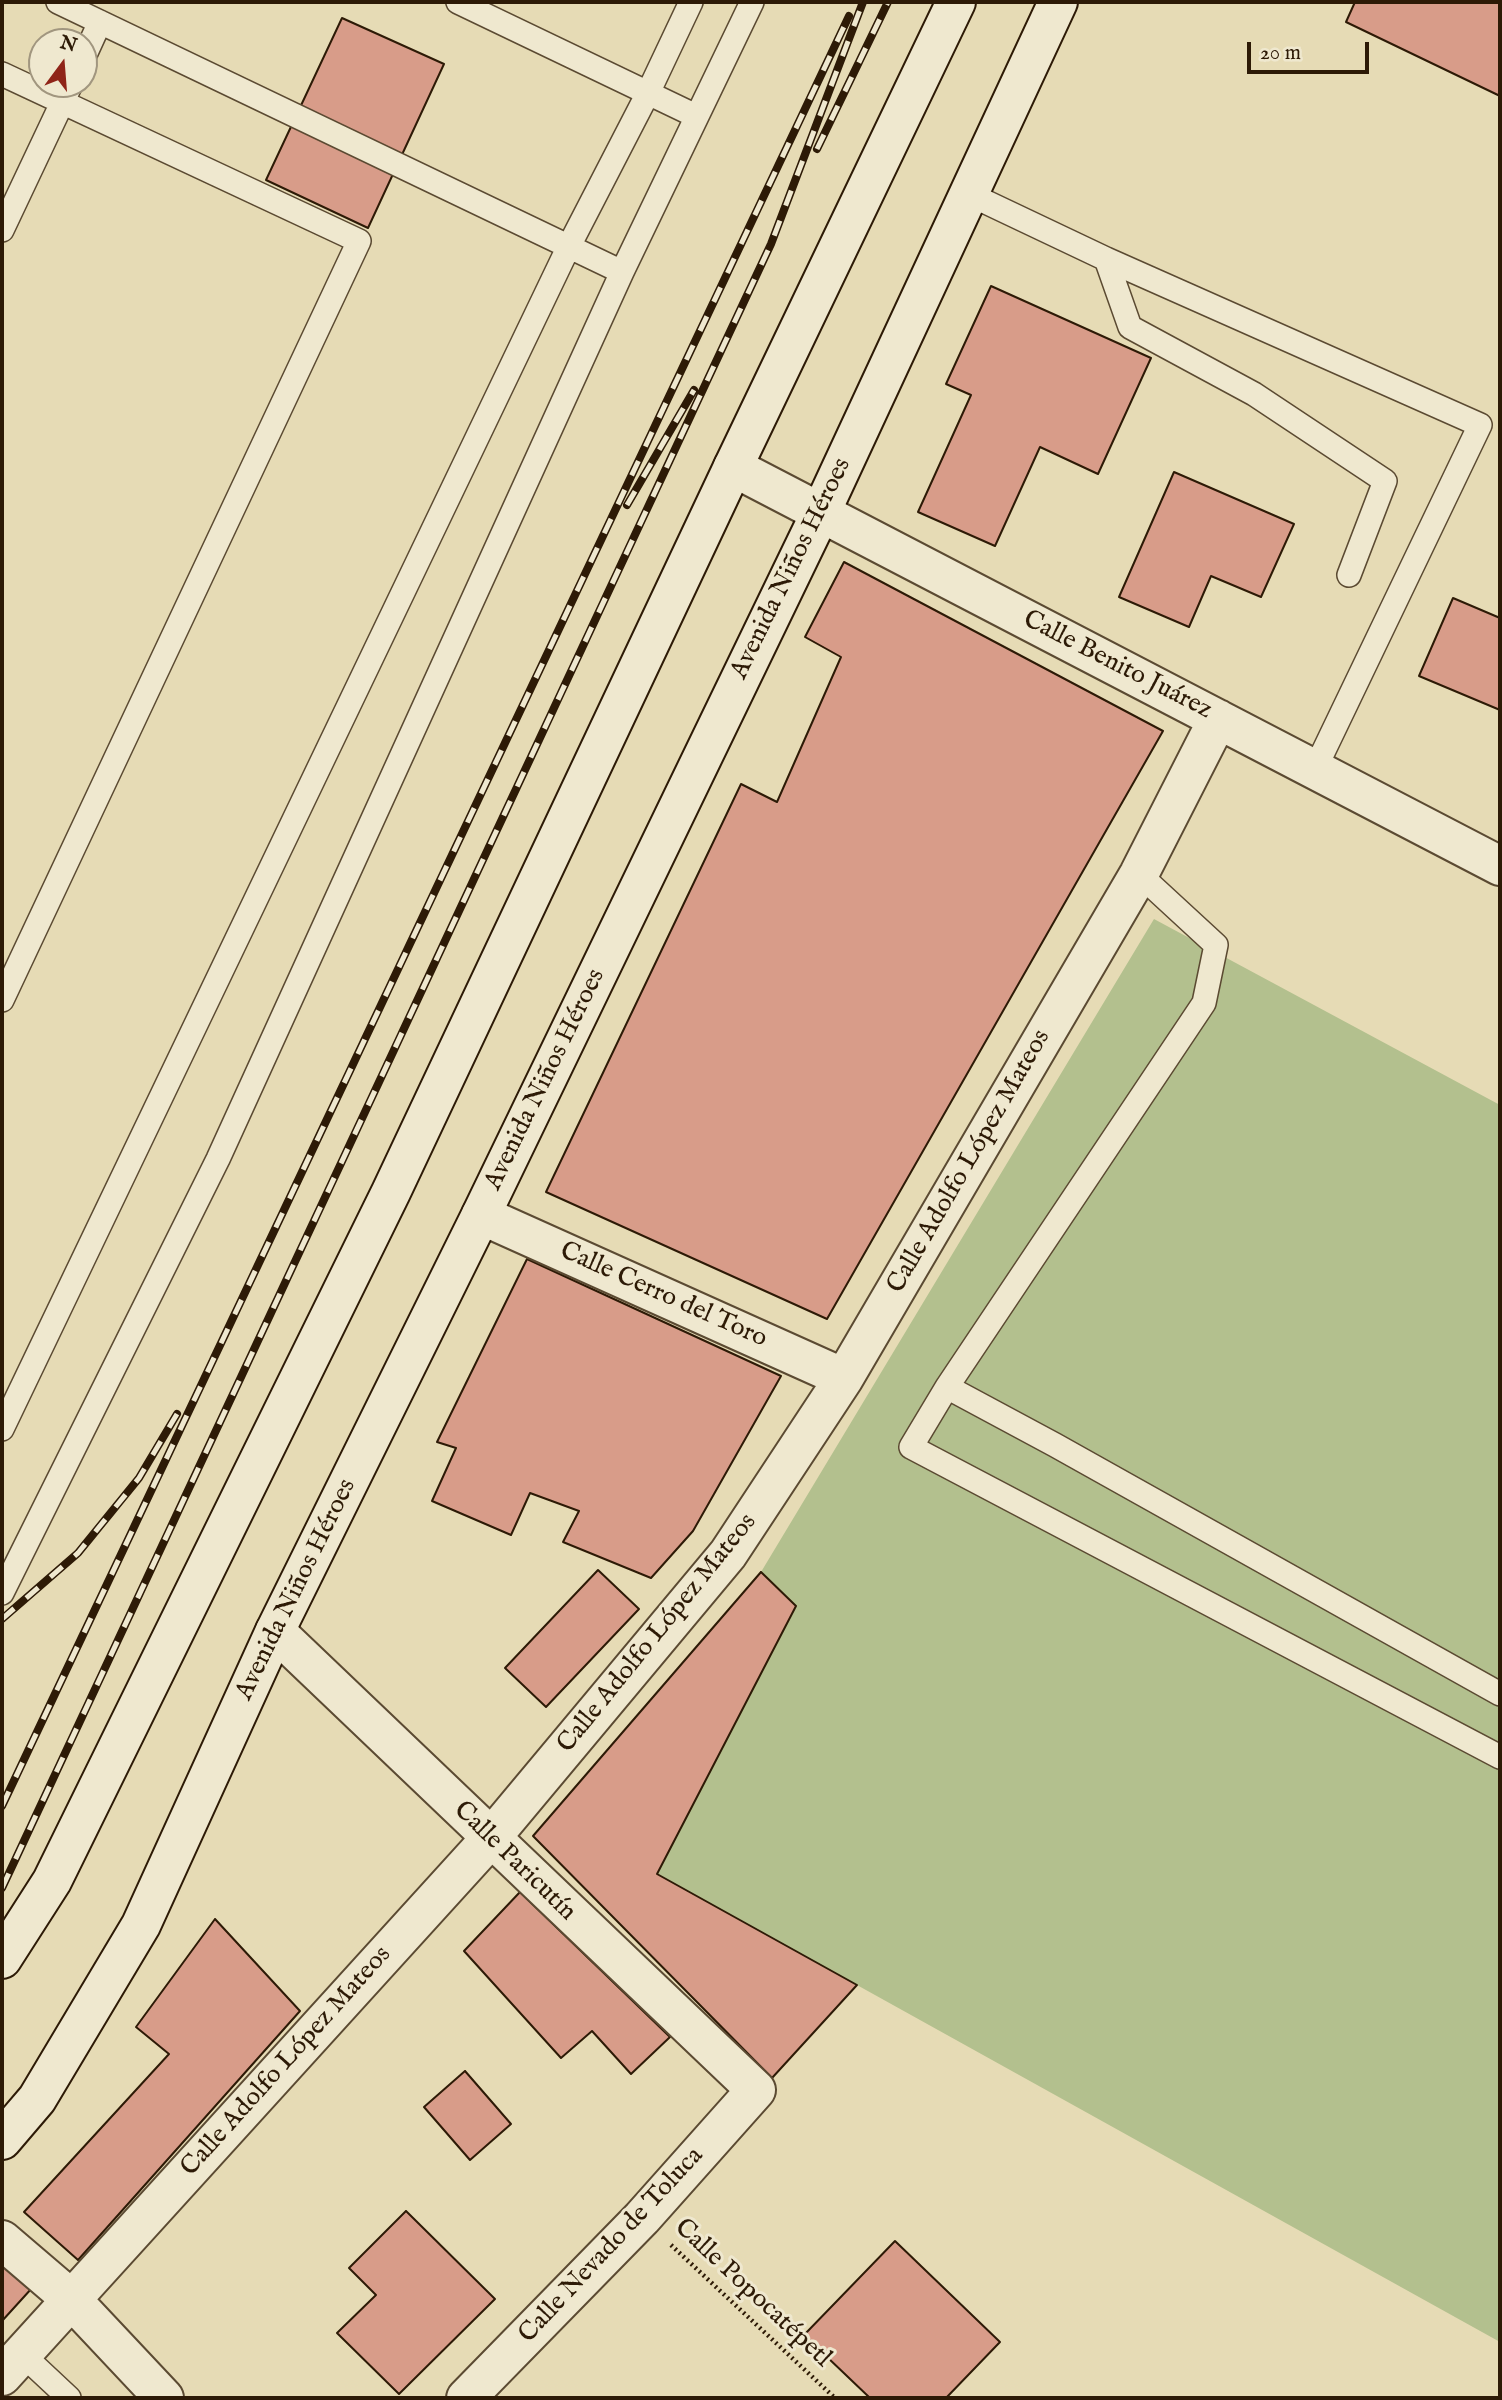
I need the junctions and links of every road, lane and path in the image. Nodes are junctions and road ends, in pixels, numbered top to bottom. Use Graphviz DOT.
graph roads {
  1 [pos="58,2"];
  2 [pos="458,2"];
  3 [pos="691,2"];
  4 [pos="752,2"];
  5 [pos="956,2"];
  6 [pos="1058,2"];
  7 [pos="100,22"];
  8 [pos="97,28"];
  9 [pos="2,74"];
  10 [pos="28,82"];
  11 [pos="648,93"];
  12 [pos="65,98"];
  13 [pos="77,98"];
  14 [pos="696,116"];
  15 [pos="969,194"];
  16 [pos="2,230"];
  17 [pos="569,246"];
  18 [pos="1106,259"];
  19 [pos="622,272"];
  20 [pos="733,467"];
  21 [pos="821,512"];
  22 [pos="1349,575"];
  23 [pos="1218,719"];
  24 [pos="1315,769"];
  25 [pos="1500,866"];
  26 [pos="1139,874"];
  27 [pos="2,1000"];
  28 [pos="481,1215"];
  29 [pos="844,1378"];
  30 [pos="947,1387"];
  31 [pos="2,1429"];
  32 [pos="2,1593"];
  33 [pos="275,1632"];
  34 [pos="1500,1694"];
  35 [pos="1500,1757"];
  36 [pos="490,1839"];
  37 [pos="2,1959"];
  38 [pos="756,2090"];
  39 [pos="2,2140"];
  40 [pos="642,2218"];
  41 [pos="2,2240"];
  42 [pos="71,2300"];
  43 [pos="12,2365"];
  44 [pos="69,2398"];
  45 [pos="164,2398"];
  46 [pos="466,2398"];
  47 [pos="835,2398"];
  1 -- 7 [label="lane"];
  2 -- 11 [label="lane"];
  3 -- 11 [label="lane"];
  4 -- 14 [label="lane"];
  5 -- 20 [label="street"];
  6 -- 15 [label="street, Avenida Niños Héroes"];
  7 -- 8 [label="lane"];
  7 -- 17 [label="lane"];
  9 -- 10 [label="lane"];
  11 -- 14 [label="lane"];
  11 -- 17 [label="lane"];
  12 -- 16 [label="lane"];
  13 -- 27 [label="lane"];
  14 -- 19 [label="lane"];
  15 -- 18 [label="lane"];
  15 -- 21 [label="street, Avenida Niños Héroes"];
  17 -- 19 [label="lane"];
  17 -- 31 [label="lane"];
  18 -- 22 [label="lane"];
  18 -- 24 [label="lane"];
  19 -- 32 [label="lane"];
  20 -- 21 [label="street, Calle Benito Juárez"];
  20 -- 37 [label="street"];
  21 -- 23 [label="street, Calle Benito Juárez"];
  21 -- 28 [label="street, Avenida Niños Héroes"];
  23 -- 24 [label="street, Calle Benito Juárez"];
  23 -- 26 [label="street, Calle Adolfo López Mateos"];
  24 -- 25 [label="street, Calle Benito Juárez"];
  26 -- 29 [label="street, Calle Adolfo López Mateos"];
  26 -- 30 [label="lane"];
  28 -- 29 [label="street, Calle Cerro del Toro"];
  28 -- 33 [label="street, Avenida Niños Héroes"];
  29 -- 36 [label="street, Calle Adolfo López Mateos"];
  30 -- 34 [label="lane"];
  30 -- 35 [label="lane"];
  33 -- 36 [label="street, Calle Paricutín"];
  33 -- 39 [label="street, Avenida Niños Héroes"];
  36 -- 38 [label="street, Calle Paricutín"];
  36 -- 42 [label="street, Calle Adolfo López Mateos"];
  38 -- 40 [label="street, Calle Nevado de Toluca"];
  40 -- 46 [label="street, Calle Nevado de Toluca"];
  40 -- 47 [label="path, Calle Popocatépetl"];
  41 -- 42 [label="street"];
  42 -- 43 [label="street, Calle Adolfo López Mateos"];
  42 -- 45 [label="street"];
  43 -- 44 [label="lane"];
}
